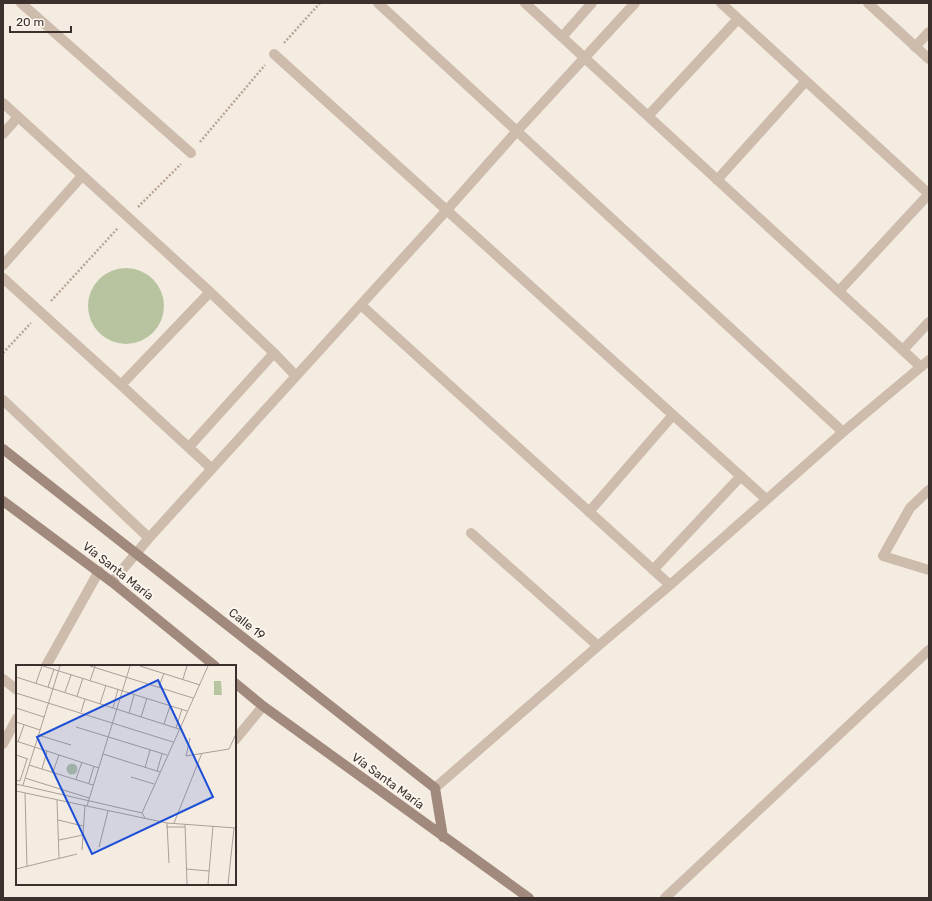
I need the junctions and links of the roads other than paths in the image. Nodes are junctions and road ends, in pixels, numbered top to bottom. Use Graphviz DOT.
graph roads {
  1 [pos="21,3"];
  2 [pos="378,3"];
  3 [pos="525,3"];
  4 [pos="592,3"];
  5 [pos="635,3"];
  6 [pos="721,3"];
  7 [pos="868,3"];
  8 [pos="738,19"];
  9 [pos="929,32"];
  10 [pos="562,37"];
  11 [pos="915,47"];
  12 [pos="274,54"];
  13 [pos="585,58"];
  14 [pos="929,59"];
  15 [pos="806,81"];
  16 [pos="3,103"];
  17 [pos="648,116"];
  18 [pos="18,117"];
  19 [pos="517,131"];
  20 [pos="3,134"];
  21 [pos="191,153"];
  22 [pos="82,176"];
  23 [pos="717,180"];
  24 [pos="929,194"];
  25 [pos="446,211"];
  26 [pos="3,265"];
  27 [pos="3,278"];
  28 [pos="838,291"];
  29 [pos="210,292"];
  30 [pos="361,305"];
  31 [pos="929,322"];
  32 [pos="903,350"];
  33 [pos="274,353"];
  34 [pos="925,364"];
  35 [pos="296,376"];
  36 [pos="121,385"];
  37 [pos="3,400"];
  38 [pos="673,415"];
  39 [pos="843,432"];
  40 [pos="189,448"];
  41 [pos="3,449"];
  42 [pos="212,469"];
  43 [pos="741,476"];
  44 [pos="929,490"];
  45 [pos="766,499"];
  46 [pos="3,501"];
  47 [pos="589,512"];
  48 [pos="471,533"];
  49 [pos="149,538"];
  50 [pos="136,553"];
  51 [pos="653,570"];
  52 [pos="929,570"];
  53 [pos="99,572"];
  54 [pos="112,582"];
  55 [pos="670,586"];
  56 [pos="598,646"];
  57 [pos="929,650"];
  58 [pos="47,665"];
  59 [pos="214,665"];
  60 [pos="3,679"];
  61 [pos="236,684"];
  62 [pos="16,689"];
  63 [pos="263,706"];
  64 [pos="16,720"];
  65 [pos="236,739"];
  66 [pos="3,744"];
  67 [pos="435,788"];
  68 [pos="443,837"];
  69 [pos="529,898"];
  70 [pos="664,898"];
  1 -- 21 [label="street"];
  2 -- 19 [label="street"];
  3 -- 10 [label="street"];
  4 -- 10 [label="street"];
  5 -- 13 [label="street"];
  6 -- 8 [label="street"];
  7 -- 11 [label="street"];
  8 -- 15 [label="street"];
  8 -- 17 [label="street"];
  9 -- 11 [label="street"];
  10 -- 13 [label="street"];
  11 -- 14 [label="street"];
  12 -- 25 [label="street"];
  13 -- 17 [label="street"];
  13 -- 19 [label="street"];
  15 -- 23 [label="street"];
  15 -- 24 [label="street"];
  16 -- 18 [label="street"];
  17 -- 23 [label="street"];
  18 -- 20 [label="street"];
  18 -- 22 [label="street"];
  19 -- 25 [label="street"];
  19 -- 39 [label="street"];
  22 -- 26 [label="street"];
  22 -- 29 [label="street"];
  23 -- 28 [label="street"];
  24 -- 28 [label="street"];
  25 -- 30 [label="street"];
  25 -- 38 [label="street"];
  27 -- 36 [label="street"];
  28 -- 32 [label="street"];
  29 -- 33 [label="street"];
  29 -- 36 [label="street"];
  30 -- 35 [label="street"];
  30 -- 47 [label="street"];
  31 -- 32 [label="street"];
  32 -- 34 [label="street"];
  33 -- 35 [label="street"];
  33 -- 40 [label="street"];
  34 -- 39 [label="street"];
  35 -- 42 [label="street"];
  36 -- 40 [label="street"];
  37 -- 49 [label="street"];
  38 -- 43 [label="street"];
  38 -- 47 [label="street"];
  39 -- 45 [label="street"];
  40 -- 42 [label="street"];
  41 -- 50 [label="main road, Calle 19"];
  42 -- 49 [label="street"];
  43 -- 45 [label="street"];
  43 -- 51 [label="street"];
  44 -- 52 [label="street"];
  45 -- 55 [label="street"];
  46 -- 53 [label="main road, Vía Santa María"];
  47 -- 51 [label="street"];
  48 -- 56 [label="street"];
  49 -- 50 [label="street"];
  50 -- 54 [label="street"];
  50 -- 67 [label="main road, Calle 19"];
  51 -- 55 [label="street"];
  53 -- 54 [label="main road, Vía Santa María"];
  53 -- 58 [label="street"];
  54 -- 59 [label="main road, Vía Santa María"];
  55 -- 56 [label="street"];
  56 -- 67 [label="street"];
  57 -- 70 [label="street"];
  60 -- 62 [label="street"];
  61 -- 63 [label="main road, Vía Santa María"];
  63 -- 65 [label="street"];
  63 -- 68 [label="main road, Vía Santa María"];
  64 -- 66 [label="street"];
  67 -- 68 [label="main road"];
  68 -- 69 [label="main road, Vía Santa María"];
}
